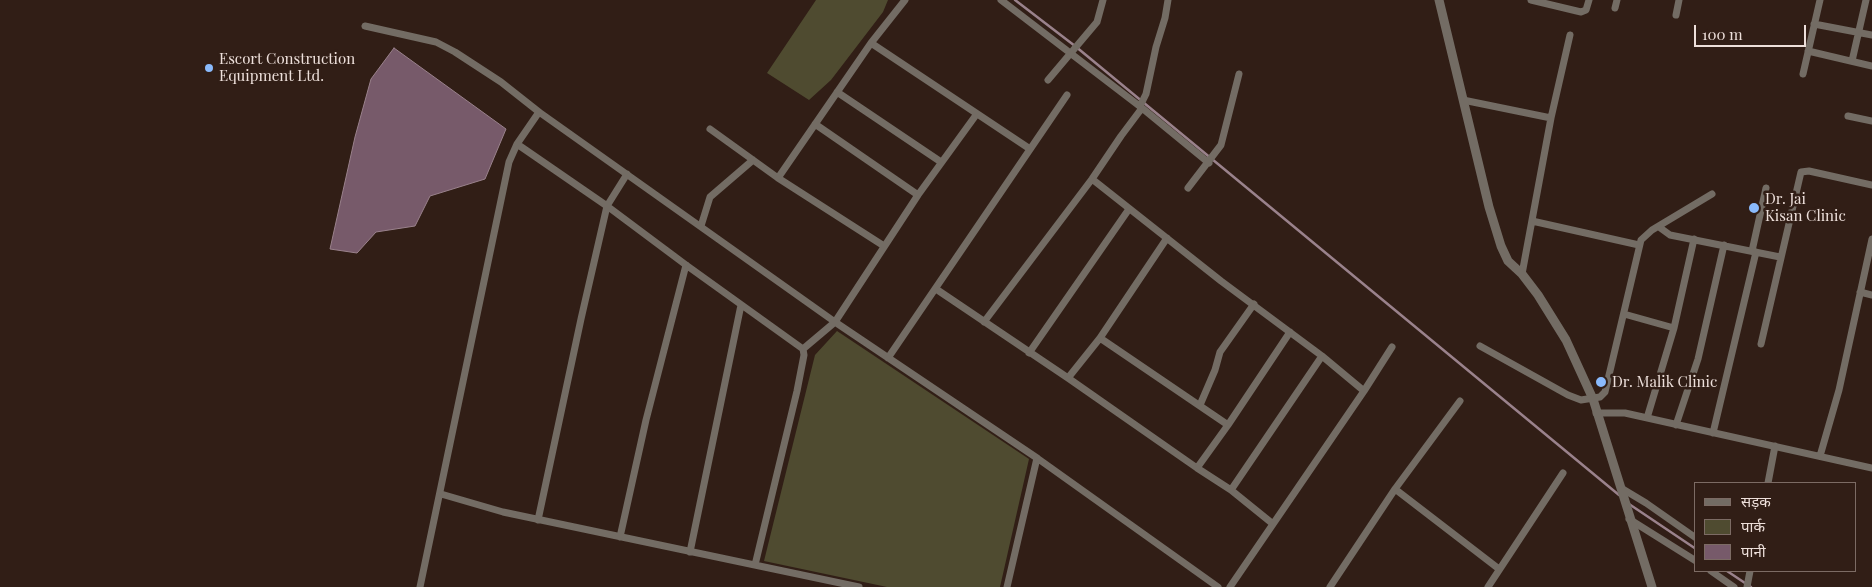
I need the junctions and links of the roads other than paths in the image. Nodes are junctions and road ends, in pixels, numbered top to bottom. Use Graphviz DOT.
graph roads {
  1 [pos="905,0"];
  2 [pos="1001,0"];
  3 [pos="1103,0"];
  4 [pos="1168,0"];
  5 [pos="1439,0"];
  6 [pos="1531,0"];
  7 [pos="1589,0"];
  8 [pos="1679,0"];
  9 [pos="1820,0"];
  10 [pos="1868,0"];
  11 [pos="1872,6"];
  12 [pos="1676,15"];
  13 [pos="1814,24"];
  14 [pos="366,26"];
  15 [pos="1858,32"];
  16 [pos="1570,34"];
  17 [pos="1872,35"];
  18 [pos="871,43"];
  19 [pos="1071,51"];
  20 [pos="1808,51"];
  21 [pos="1852,61"];
  22 [pos="1872,66"];
  23 [pos="1239,74"];
  24 [pos="1803,74"];
  25 [pos="1048,80"];
  26 [pos="837,92"];
  27 [pos="1067,95"];
  28 [pos="1464,100"];
  29 [pos="1142,104"];
  30 [pos="539,112"];
  31 [pos="976,115"];
  32 [pos="1848,116"];
  33 [pos="1550,118"];
  34 [pos="1872,121"];
  35 [pos="815,124"];
  36 [pos="710,129"];
  37 [pos="517,144"];
  38 [pos="1030,149"];
  39 [pos="753,160"];
  40 [pos="941,162"];
  41 [pos="1210,162"];
  42 [pos="627,174"];
  43 [pos="778,178"];
  44 [pos="1092,179"];
  45 [pos="1872,185"];
  46 [pos="1188,188"];
  47 [pos="1766,188"];
  48 [pos="1712,194"];
  49 [pos="918,195"];
  50 [pos="607,206"];
  51 [pos="1129,209"];
  52 [pos="1532,221"];
  53 [pos="701,226"];
  54 [pos="1660,227"];
  55 [pos="1167,238"];
  56 [pos="1872,239"];
  57 [pos="1694,240"];
  58 [pos="1639,245"];
  59 [pos="1724,245"];
  60 [pos="884,246"];
  61 [pos="1754,251"];
  62 [pos="1871,252"];
  63 [pos="1780,257"];
  64 [pos="686,265"];
  65 [pos="1522,274"];
  66 [pos="936,289"];
  67 [pos="1860,292"];
  68 [pos="1872,295"];
  69 [pos="1254,304"];
  70 [pos="741,305"];
  71 [pos="1624,314"];
  72 [pos="835,322"];
  73 [pos="984,322"];
  74 [pos="1674,328"];
  75 [pos="1290,332"];
  76 [pos="1100,338"];
  77 [pos="1761,344"];
  78 [pos="1480,346"];
  79 [pos="1392,347"];
  80 [pos="804,349"];
  81 [pos="1029,353"];
  82 [pos="1322,356"];
  83 [pos="888,358"];
  84 [pos="1068,378"];
  85 [pos="1364,392"];
  86 [pos="1593,399"];
  87 [pos="1460,401"];
  88 [pos="1200,405"];
  89 [pos="1596,413"];
  90 [pos="1647,418"];
  91 [pos="1228,425"];
  92 [pos="1676,425"];
  93 [pos="1713,433"];
  94 [pos="1775,446"];
  95 [pos="1820,456"];
  96 [pos="1037,458"];
  97 [pos="1197,468"];
  98 [pos="1872,468"];
  99 [pos="1563,473"];
  100 [pos="1768,482"];
  101 [pos="1395,489"];
  102 [pos="1231,490"];
  103 [pos="1623,492"];
  104 [pos="441,494"];
  105 [pos="1628,514"];
  106 [pos="538,520"];
  107 [pos="1273,524"];
  108 [pos="620,537"];
  109 [pos="1694,537"];
  110 [pos="690,552"];
  111 [pos="1694,560"];
  112 [pos="755,565"];
  113 [pos="1499,569"];
  114 [pos="1712,572"];
  115 [pos="420,587"];
  116 [pos="859,587"];
  117 [pos="1007,587"];
  118 [pos="1218,587"];
  119 [pos="1230,587"];
  120 [pos="1330,587"];
  121 [pos="1488,587"];
  122 [pos="1652,587"];
  123 [pos="1734,587"];
  1 -- 18 [label="street"];
  2 -- 19 [label="street"];
  3 -- 19 [label="street"];
  4 -- 29 [label="street"];
  5 -- 28 [label="street"];
  6 -- 7 [label="street"];
  8 -- 12 [label="street"];
  9 -- 13 [label="street"];
  10 -- 11 [label="street"];
  10 -- 15 [label="street"];
  13 -- 15 [label="street"];
  13 -- 20 [label="street"];
  14 -- 30 [label="street"];
  15 -- 17 [label="street"];
  15 -- 21 [label="street"];
  16 -- 33 [label="street"];
  18 -- 26 [label="street"];
  18 -- 31 [label="street"];
  19 -- 25 [label="street"];
  19 -- 29 [label="street"];
  20 -- 21 [label="street"];
  20 -- 24 [label="street"];
  21 -- 22 [label="street"];
  23 -- 41 [label="street"];
  26 -- 35 [label="street"];
  26 -- 40 [label="street"];
  27 -- 38 [label="street"];
  28 -- 33 [label="street"];
  28 -- 65 [label="street"];
  29 -- 41 [label="street"];
  29 -- 44 [label="street"];
  30 -- 37 [label="street"];
  30 -- 42 [label="street"];
  31 -- 38 [label="street"];
  31 -- 40 [label="street"];
  32 -- 34 [label="street"];
  33 -- 52 [label="street"];
  35 -- 43 [label="street"];
  35 -- 49 [label="street"];
  36 -- 39 [label="street"];
  37 -- 50 [label="street"];
  37 -- 104 [label="street"];
  38 -- 66 [label="street"];
  39 -- 43 [label="street"];
  39 -- 53 [label="street"];
  40 -- 49 [label="street"];
  41 -- 46 [label="street"];
  42 -- 50 [label="street"];
  42 -- 53 [label="street"];
  43 -- 60 [label="street"];
  44 -- 51 [label="street"];
  44 -- 73 [label="street"];
  45 -- 63 [label="street"];
  47 -- 61 [label="street"];
  48 -- 54 [label="street"];
  49 -- 60 [label="street"];
  50 -- 64 [label="street"];
  50 -- 106 [label="street"];
  51 -- 55 [label="street"];
  51 -- 81 [label="street"];
  52 -- 58 [label="street"];
  52 -- 65 [label="street"];
  53 -- 72 [label="street"];
  54 -- 57 [label="street"];
  54 -- 58 [label="street"];
  55 -- 69 [label="street"];
  55 -- 76 [label="street"];
  56 -- 62 [label="street"];
  57 -- 59 [label="street"];
  57 -- 74 [label="street"];
  58 -- 71 [label="street"];
  59 -- 61 [label="street"];
  59 -- 92 [label="street"];
  60 -- 72 [label="street"];
  61 -- 63 [label="street"];
  61 -- 93 [label="street"];
  62 -- 67 [label="street"];
  63 -- 77 [label="street"];
  64 -- 70 [label="street"];
  64 -- 108 [label="street"];
  65 -- 86 [label="street"];
  66 -- 73 [label="street"];
  66 -- 83 [label="street"];
  67 -- 68 [label="street"];
  67 -- 95 [label="street"];
  69 -- 75 [label="street"];
  69 -- 88 [label="street"];
  70 -- 80 [label="street"];
  70 -- 110 [label="street"];
  71 -- 74 [label="street"];
  71 -- 86 [label="street"];
  72 -- 80 [label="street"];
  72 -- 83 [label="street"];
  73 -- 81 [label="street"];
  74 -- 90 [label="street"];
  75 -- 82 [label="street"];
  75 -- 91 [label="street"];
  76 -- 84 [label="street"];
  76 -- 88 [label="street"];
  78 -- 86 [label="street"];
  79 -- 85 [label="street"];
  80 -- 112 [label="street"];
  81 -- 84 [label="street"];
  82 -- 85 [label="street"];
  82 -- 102 [label="street"];
  83 -- 96 [label="street"];
  84 -- 97 [label="street"];
  85 -- 107 [label="street"];
  86 -- 89 [label="street"];
  87 -- 101 [label="street"];
  88 -- 91 [label="street"];
  89 -- 90 [label="street"];
  89 -- 103 [label="street"];
  90 -- 92 [label="street"];
  91 -- 97 [label="street"];
  92 -- 93 [label="street"];
  93 -- 94 [label="street"];
  94 -- 95 [label="street"];
  94 -- 100 [label="street"];
  95 -- 98 [label="street"];
  96 -- 117 [label="street"];
  96 -- 118 [label="street"];
  97 -- 102 [label="street"];
  99 -- 113 [label="street"];
  101 -- 113 [label="street"];
  101 -- 120 [label="street"];
  102 -- 107 [label="street"];
  103 -- 105 [label="street"];
  103 -- 109 [label="street"];
  104 -- 106 [label="street"];
  104 -- 115 [label="street"];
  105 -- 111 [label="street"];
  105 -- 122 [label="street"];
  106 -- 108 [label="street"];
  107 -- 119 [label="street"];
  108 -- 110 [label="street"];
  110 -- 112 [label="street"];
  112 -- 116 [label="street"];
  113 -- 121 [label="street"];
  114 -- 123 [label="street"];
}
